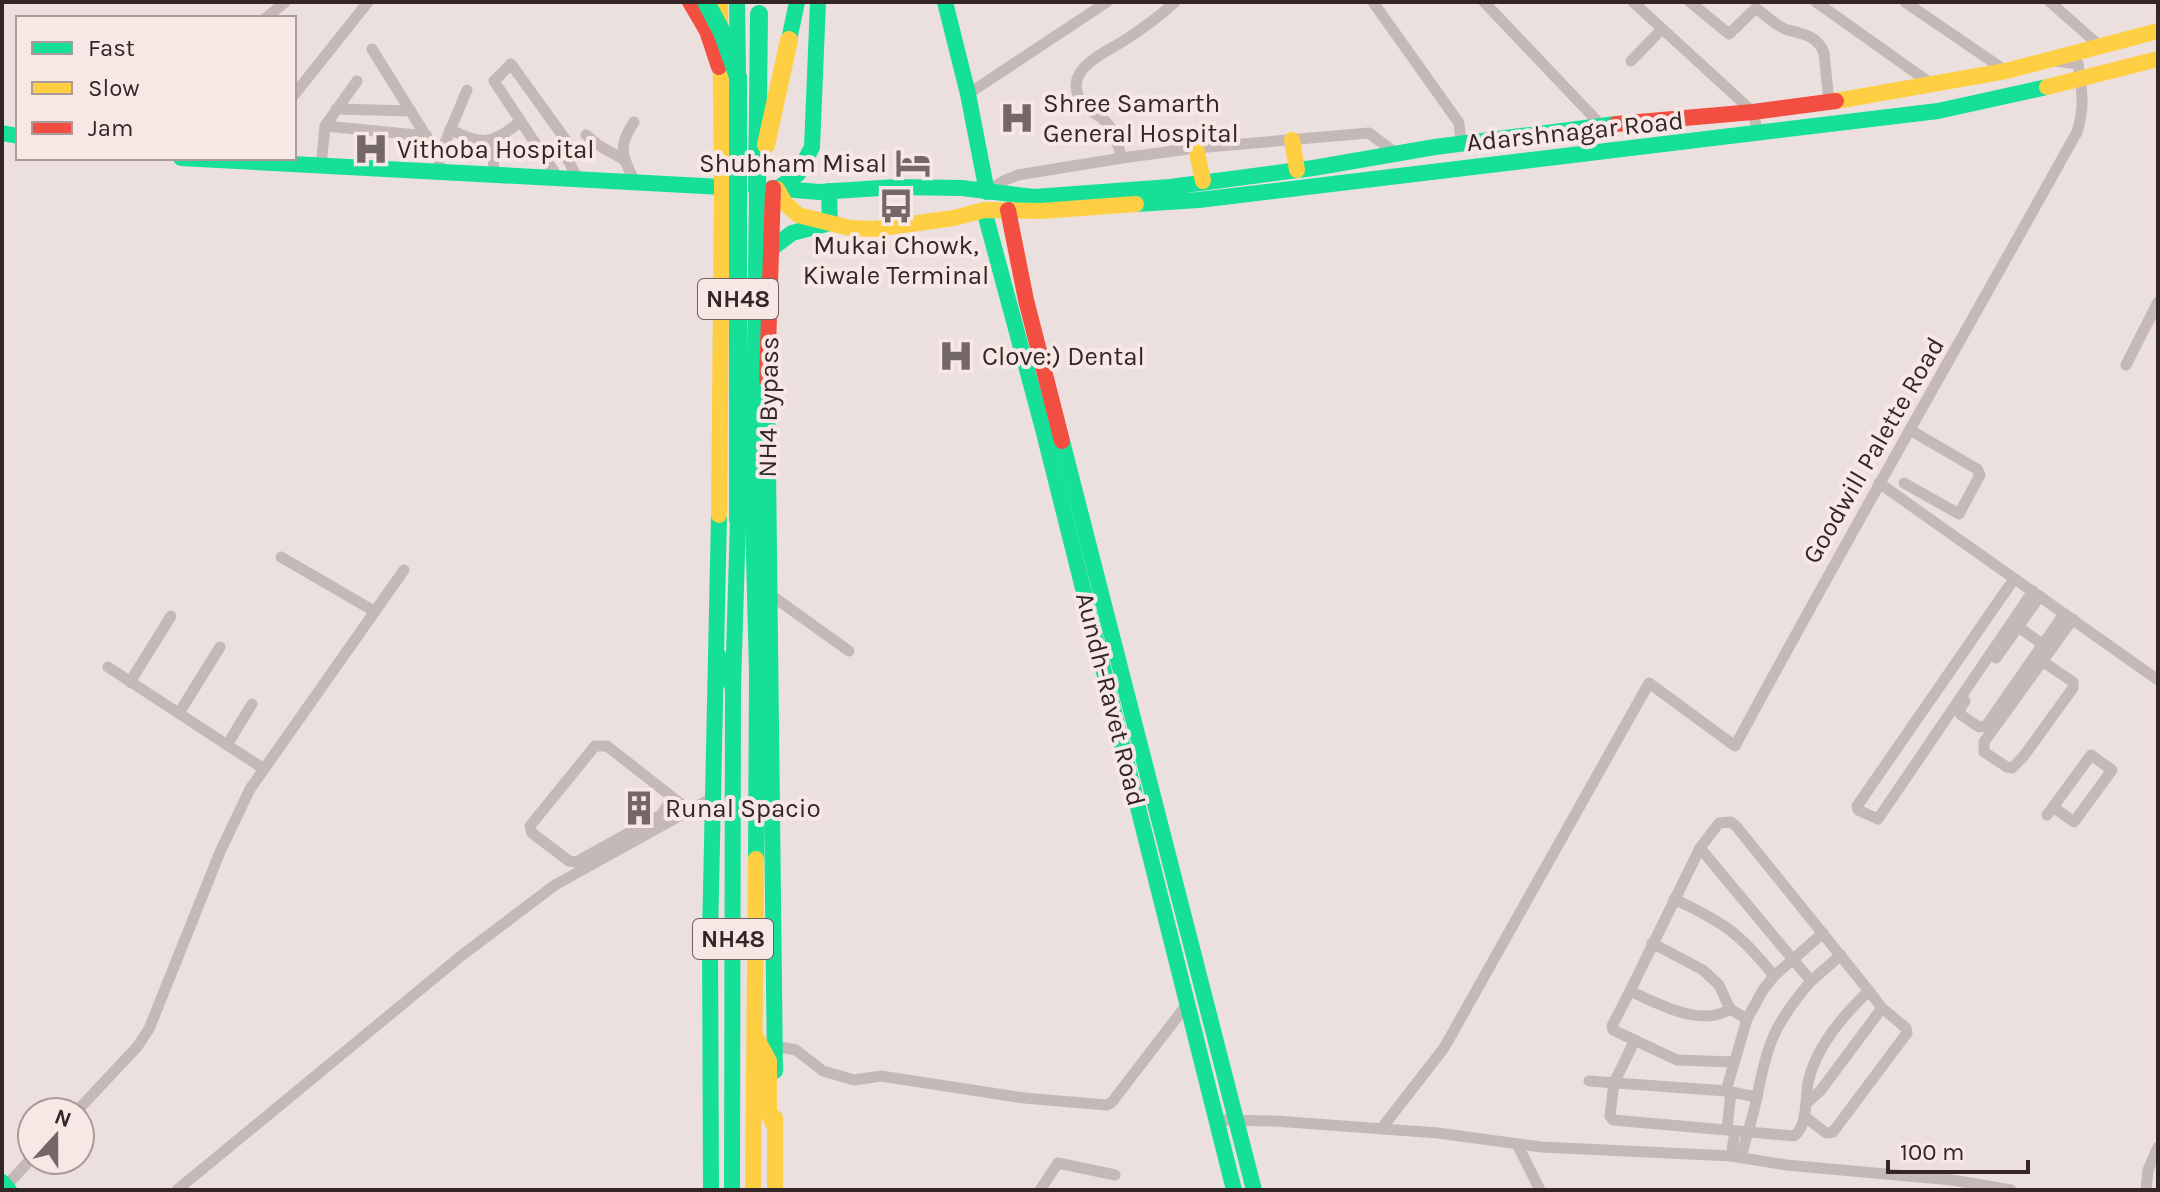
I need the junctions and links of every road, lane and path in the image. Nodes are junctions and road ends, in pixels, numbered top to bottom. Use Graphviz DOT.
graph roads {
  1 [pos="285,2"];
  2 [pos="368,2"];
  3 [pos="690,2"];
  4 [pos="706,2"];
  5 [pos="720,2"];
  6 [pos="797,2"];
  7 [pos="818,2"];
  8 [pos="945,2"];
  9 [pos="1107,2"];
  10 [pos="1175,2"];
  11 [pos="1373,2"];
  12 [pos="1484,2"];
  13 [pos="1633,2"];
  14 [pos="1690,2"];
  15 [pos="1816,2"];
  16 [pos="1905,2"];
  17 [pos="2050,2"];
  18 [pos="1752,5"];
  19 [pos="738,8"];
  20 [pos="759,8"];
  21 [pos="268,16"];
  22 [pos="1662,29"];
  23 [pos="2158,31"];
  24 [pos="2101,47"];
  25 [pos="372,49"];
  26 [pos="2158,59"];
  27 [pos="2047,60"];
  28 [pos="1631,61"];
  29 [pos="2006,71"];
  30 [pos="729,75"];
  31 [pos="2089,77"];
  32 [pos="357,81"];
  33 [pos="1934,85"];
  34 [pos="467,90"];
  35 [pos="296,92"];
  36 [pos="968,94"];
  37 [pos="1829,102"];
  38 [pos="336,109"];
  39 [pos="411,111"];
  40 [pos="1753,112"];
  41 [pos="634,122"];
  42 [pos="517,124"];
  43 [pos="1601,125"];
  44 [pos="325,126"];
  45 [pos="450,129"];
  46 [pos="1758,134"];
  47 [pos="586,135"];
  48 [pos="427,136"];
  49 [pos="1292,140"];
  50 [pos="1461,143"];
  51 [pos="561,147"];
  52 [pos="1196,148"];
  53 [pos="493,149"];
  54 [pos="1398,155"];
  55 [pos="546,157"];
  56 [pos="1122,158"];
  57 [pos="623,159"];
  58 [pos="253,160"];
  59 [pos="439,165"];
  60 [pos="321,166"];
  61 [pos="1297,170"];
  62 [pos="494,176"];
  63 [pos="559,179"];
  64 [pos="579,181"];
  65 [pos="1203,181"];
  66 [pos="635,182"];
  67 [pos="722,187"];
  68 [pos="769,189"];
  69 [pos="829,191"];
  70 [pos="986,201"];
  71 [pos="1008,210"];
  72 [pos="830,223"];
  73 [pos="772,248"];
  74 [pos="2158,302"];
  75 [pos="2126,365"];
  76 [pos="1910,430"];
  77 [pos="1879,483"];
  78 [pos="1904,483"];
  79 [pos="746,519"];
  80 [pos="281,557"];
  81 [pos="404,570"];
  82 [pos="2014,579"];
  83 [pos="768,593"];
  84 [pos="2036,594"];
  85 [pos="2000,600"];
  86 [pos="374,611"];
  87 [pos="2018,612"];
  88 [pos="171,616"];
  89 [pos="2068,616"];
  90 [pos="765,631"];
  91 [pos="2024,631"];
  92 [pos="2042,644"];
  93 [pos="220,647"];
  94 [pos="849,651"];
  95 [pos="718,655"];
  96 [pos="2042,661"];
  97 [pos="108,667"];
  98 [pos="2158,680"];
  99 [pos="130,682"];
  100 [pos="733,687"];
  101 [pos="252,704"];
  102 [pos="179,713"];
  103 [pos="227,745"];
  104 [pos="264,769"];
  105 [pos="673,798"];
  106 [pos="712,798"];
  107 [pos="690,811"];
  108 [pos="2050,811"];
  109 [pos="1700,848"];
  110 [pos="1674,899"];
  111 [pos="1823,933"];
  112 [pos="1652,943"];
  113 [pos="1841,955"];
  114 [pos="1791,959"];
  115 [pos="1774,976"];
  116 [pos="1811,981"];
  117 [pos="1630,991"];
  118 [pos="1869,991"];
  119 [pos="1188,1003"];
  120 [pos="1882,1008"];
  121 [pos="1730,1009"];
  122 [pos="1747,1019"];
  123 [pos="753,1032"];
  124 [pos="1635,1040"];
  125 [pos="775,1046"];
  126 [pos="1734,1062"];
  127 [pos="1589,1081"];
  128 [pos="1614,1083"];
  129 [pos="1729,1091"];
  130 [pos="91,1096"];
  131 [pos="1757,1097"];
  132 [pos="1805,1110"];
  133 [pos="1237,1119"];
  134 [pos="1217,1120"];
  135 [pos="775,1127"];
  136 [pos="1381,1129"];
  137 [pos="1736,1131"];
  138 [pos="1517,1144"];
  139 [pos="2158,1147"];
  140 [pos="1736,1157"];
  141 [pos="1115,1175"];
  142 [pos="1970,1186"];
  143 [pos="1985,1187"];
  144 [pos="177,1190"];
  145 [pos="711,1190"];
  146 [pos="732,1190"];
  147 [pos="753,1190"];
  148 [pos="775,1190"];
  149 [pos="1040,1190"];
  150 [pos="1234,1190"];
  151 [pos="1254,1190"];
  152 [pos="1540,1190"];
  153 [pos="2011,1190"];
  154 [pos="2146,1190"];
  1 -- 21 [label="street"];
  2 -- 35 [label="street"];
  3 -- 30 [label="main road"];
  4 -- 30 [label="main road, bridge"];
  5 -- 30 [label="main road"];
  6 -- 68 [label="main road, bridge"];
  7 -- 68 [label="main road"];
  8 -- 36 [label="main road, Aundh-Ravet Road"];
  9 -- 36 [label="street"];
  10 -- 56 [label="street"];
  11 -- 50 [label="street"];
  12 -- 43 [label="street"];
  13 -- 22 [label="street"];
  14 -- 18 [label="street"];
  15 -- 33 [label="street"];
  16 -- 29 [label="street"];
  17 -- 24 [label="street"];
  18 -- 37 [label="street"];
  19 -- 30 [label="main road, NH48"];
  20 -- 68 [label="main road, NH48, bridge"];
  22 -- 28 [label="street"];
  22 -- 40 [label="street"];
  23 -- 24 [label="main road, Adarshnagar Road"];
  24 -- 27 [label="main road, Adarshnagar Road"];
  25 -- 39 [label="street"];
  26 -- 31 [label="main road, Adarshnagar Road"];
  27 -- 29 [label="main road, Adarshnagar Road"];
  27 -- 31 [label="street"];
  29 -- 33 [label="main road, Adarshnagar Road"];
  30 -- 67 [label="main road"];
  30 -- 79 [label="main road, NH48, bridge"];
  31 -- 46 [label="main road, Adarshnagar Road"];
  31 -- 76 [label="street, Goodwill Palette Road"];
  32 -- 38 [label="street"];
  33 -- 37 [label="main road, Adarshnagar Road"];
  34 -- 45 [label="street"];
  36 -- 70 [label="main road, Aundh-Ravet Road"];
  37 -- 40 [label="main road, Adarshnagar Road"];
  38 -- 39 [label="street"];
  38 -- 44 [label="street"];
  39 -- 48 [label="street"];
  40 -- 43 [label="main road, Adarshnagar Road"];
  40 -- 46 [label="street"];
  41 -- 57 [label="street"];
  42 -- 45 [label="street"];
  43 -- 50 [label="main road, Adarshnagar Road"];
  44 -- 48 [label="street"];
  44 -- 60 [label="street"];
  45 -- 59 [label="street"];
  46 -- 71 [label="main road, Adarshnagar Road"];
  47 -- 57 [label="street"];
  48 -- 59 [label="street"];
  49 -- 52 [label="street"];
  49 -- 54 [label="street"];
  49 -- 61 [label="main road"];
  50 -- 54 [label="main road, Adarshnagar Road"];
  51 -- 55 [label="street"];
  51 -- 55 [label="street"];
  51 -- 64 [label="street"];
  52 -- 56 [label="street"];
  52 -- 65 [label="main road"];
  53 -- 62 [label="street"];
  54 -- 61 [label="main road, Adarshnagar Road"];
  55 -- 63 [label="street"];
  56 -- 70 [label="street"];
  57 -- 66 [label="street"];
  58 -- 60 [label="main road"];
  59 -- 60 [label="main road"];
  59 -- 62 [label="main road"];
  61 -- 65 [label="main road, Adarshnagar Road"];
  62 -- 63 [label="main road"];
  63 -- 64 [label="main road"];
  64 -- 66 [label="main road"];
  65 -- 70 [label="main road, Adarshnagar Road"];
  66 -- 67 [label="main road"];
  67 -- 68 [label="main road"];
  67 -- 95 [label="main road"];
  68 -- 69 [label="main road"];
  68 -- 72 [label="main road"];
  68 -- 73 [label="main road, NH4 Bypass"];
  68 -- 79 [label="main road, NH48"];
  69 -- 70 [label="main road"];
  69 -- 72 [label="main road"];
  70 -- 71 [label="main road, Adarshnagar Road"];
  70 -- 72 [label="main road"];
  70 -- 119 [label="main road, Aundh-Ravet Road"];
  71 -- 133 [label="main road, Aundh-Ravet Road"];
  72 -- 73 [label="main road"];
  73 -- 83 [label="main road, NH4 Bypass"];
  74 -- 75 [label="street"];
  76 -- 77 [label="street, Goodwill Palette Road"];
  76 -- 78 [label="street"];
  77 -- 82 [label="street"];
  77 -- 136 [label="street, Goodwill Palette Road"];
  79 -- 90 [label="main road, NH48"];
  79 -- 100 [label="main road, NH48"];
  80 -- 86 [label="street"];
  81 -- 86 [label="street"];
  82 -- 84 [label="street"];
  82 -- 85 [label="street"];
  83 -- 90 [label="main road, NH4 Bypass"];
  83 -- 94 [label="street"];
  84 -- 87 [label="street"];
  84 -- 89 [label="street"];
  84 -- 92 [label="street"];
  85 -- 87 [label="street"];
  85 -- 87 [label="street"];
  86 -- 104 [label="street"];
  88 -- 99 [label="street"];
  89 -- 92 [label="street"];
  89 -- 96 [label="street"];
  89 -- 98 [label="street"];
  90 -- 123 [label="main road, NH48"];
  90 -- 125 [label="main road"];
  91 -- 92 [label="street"];
  93 -- 102 [label="street"];
  95 -- 100 [label="main road"];
  95 -- 106 [label="main road"];
  96 -- 96 [label="street"];
  97 -- 99 [label="street"];
  99 -- 102 [label="street"];
  100 -- 146 [label="main road, NH48"];
  101 -- 103 [label="street"];
  102 -- 103 [label="street"];
  103 -- 104 [label="street"];
  104 -- 130 [label="street"];
  105 -- 105 [label="street"];
  105 -- 107 [label="street"];
  106 -- 107 [label="street"];
  106 -- 145 [label="main road"];
  107 -- 144 [label="street"];
  108 -- 108 [label="street"];
  109 -- 110 [label="street"];
  109 -- 111 [label="street"];
  109 -- 114 [label="street"];
  110 -- 112 [label="street"];
  110 -- 115 [label="street"];
  111 -- 113 [label="street"];
  111 -- 114 [label="street"];
  112 -- 117 [label="street"];
  112 -- 121 [label="street"];
  113 -- 116 [label="street"];
  113 -- 118 [label="street"];
  114 -- 115 [label="street"];
  114 -- 116 [label="street"];
  115 -- 122 [label="street"];
  116 -- 131 [label="street"];
  117 -- 121 [label="street"];
  117 -- 124 [label="street"];
  118 -- 120 [label="street"];
  118 -- 132 [label="street"];
  119 -- 125 [label="street"];
  119 -- 134 [label="main road, Aundh-Ravet Road"];
  120 -- 132 [label="street"];
  120 -- 132 [label="street"];
  121 -- 122 [label="street"];
  122 -- 126 [label="street"];
  123 -- 135 [label="main road"];
  123 -- 147 [label="main road, NH48"];
  124 -- 126 [label="street"];
  124 -- 128 [label="street"];
  125 -- 135 [label="main road"];
  126 -- 129 [label="street"];
  127 -- 128 [label="street"];
  128 -- 129 [label="street"];
  128 -- 137 [label="street"];
  129 -- 131 [label="street"];
  129 -- 137 [label="street"];
  131 -- 137 [label="street"];
  132 -- 137 [label="street"];
  133 -- 134 [label="street"];
  133 -- 136 [label="street"];
  133 -- 151 [label="main road, Aundh-Ravet Road"];
  134 -- 150 [label="main road, Aundh-Ravet Road"];
  135 -- 148 [label="main road"];
  136 -- 138 [label="street"];
  137 -- 140 [label="street"];
  138 -- 140 [label="street"];
  138 -- 152 [label="street"];
  139 -- 154 [label="street"];
  140 -- 142 [label="street"];
  141 -- 149 [label="street"];
  142 -- 143 [label="street"];
  143 -- 153 [label="street"];
}
